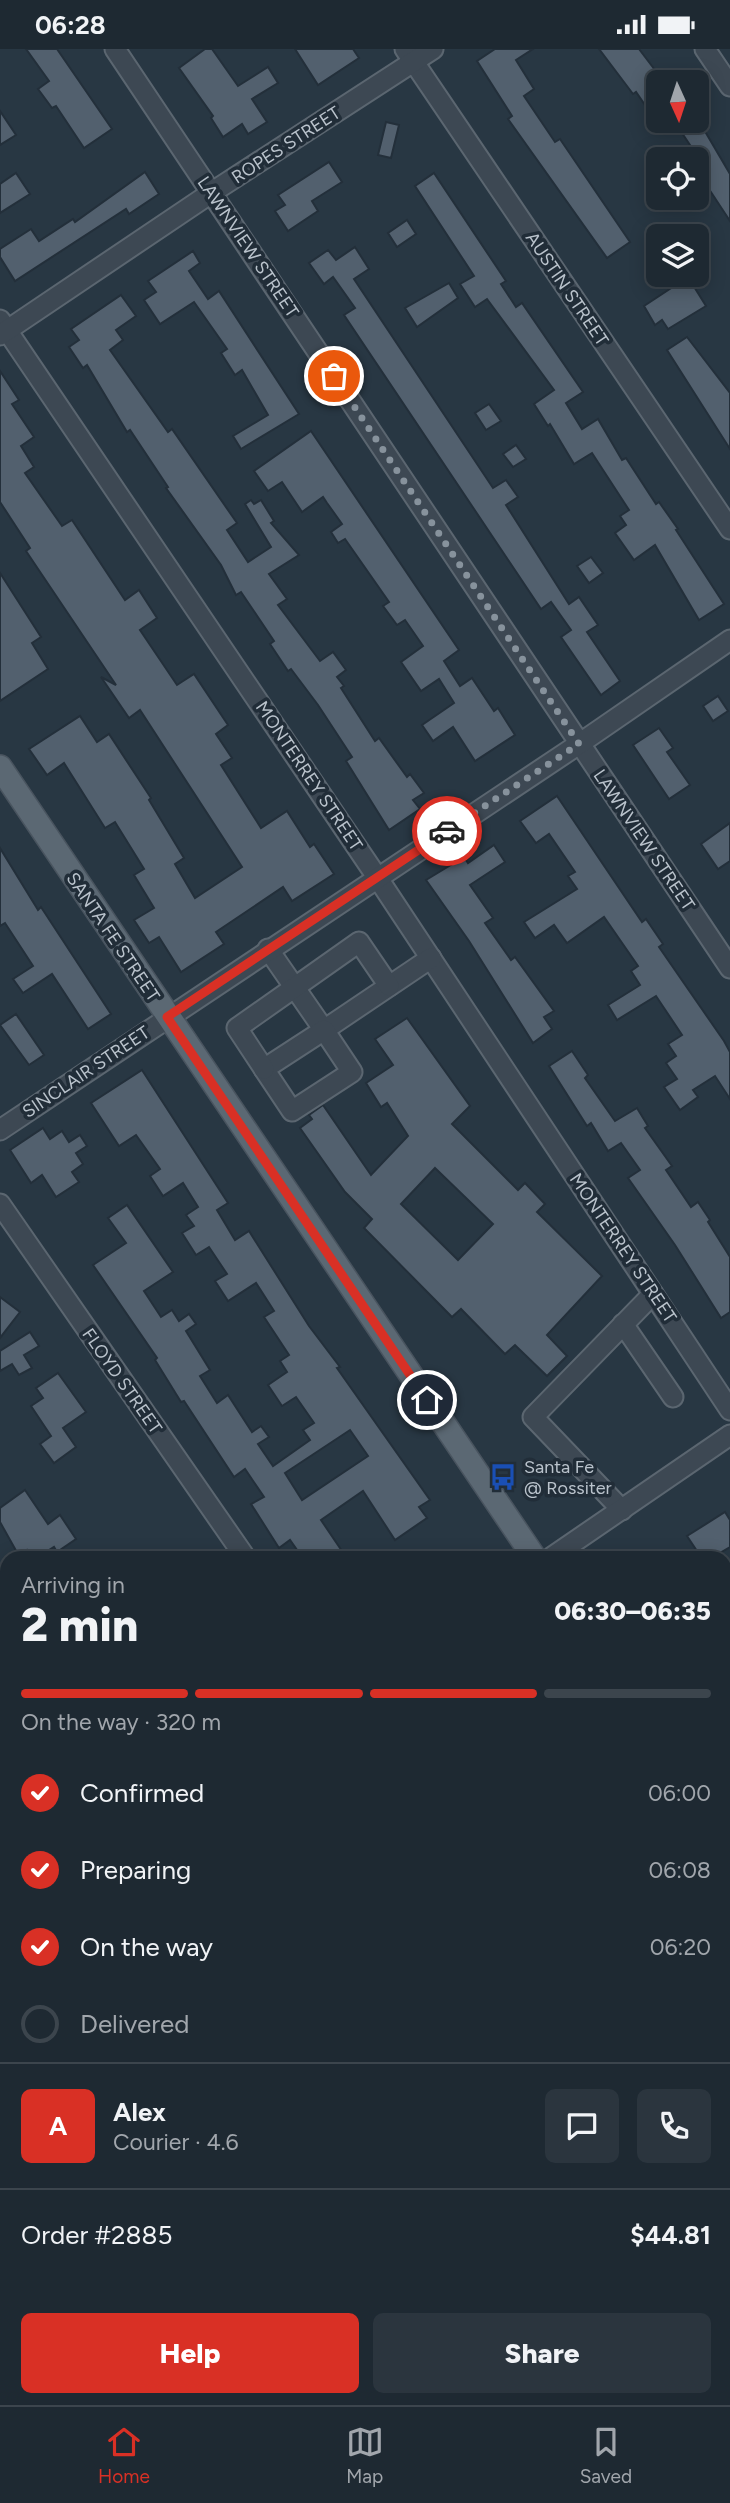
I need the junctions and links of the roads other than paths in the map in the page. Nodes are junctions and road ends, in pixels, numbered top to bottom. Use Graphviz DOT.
graph roads {
  1 [pos="115,49"];
  2 [pos="433,49"];
  3 [pos="705,49"];
  4 [pos="409,56"];
  5 [pos="730,86"];
  6 [pos="211,193"];
  7 [pos="2,329"];
  8 [pos="730,529"];
  9 [pos="730,640"];
  10 [pos="579,744"];
  11 [pos="0,767"];
  12 [pos="377,877"];
  13 [pos="268,949"];
  14 [pos="431,958"];
  15 [pos="730,968"];
  16 [pos="389,986"];
  17 [pos="294,988"];
  18 [pos="167,1017"];
  19 [pos="324,1030"];
  20 [pos="264,1069"];
  21 [pos="0,1130"];
  22 [pos="0,1204"];
  23 [pos="653,1294"];
  24 [pos="623,1324"];
  25 [pos="673,1397"];
  26 [pos="730,1410"];
  27 [pos="730,1436"];
  28 [pos="622,1510"];
  29 [pos="241,1551"];
  30 [pos="530,1551"];
  31 [pos="561,1551"];
  1 -- 6 [label="street, LAWNVIEW STREET"];
  2 -- 4 [label="street, ROPES STREET"];
  3 -- 5 [label="street"];
  4 -- 6 [label="street, ROPES STREET"];
  4 -- 8 [label="street, AUSTIN STREET"];
  6 -- 7 [label="street, ROPES STREET"];
  6 -- 10 [label="street, LAWNVIEW STREET"];
  7 -- 12 [label="street, MONTERREY STREET"];
  9 -- 10 [label="street, SINCLAIR STREET"];
  10 -- 12 [label="street, SINCLAIR STREET"];
  10 -- 15 [label="street, LAWNVIEW STREET"];
  11 -- 18 [label="main road, SANTA FE STREET"];
  12 -- 13 [label="street, SINCLAIR STREET"];
  12 -- 14 [label="street, MONTERREY STREET"];
  13 -- 17 [label="street"];
  13 -- 18 [label="street, SINCLAIR STREET"];
  14 -- 16 [label="street"];
  14 -- 23 [label="street, MONTERREY STREET"];
  16 -- 17 [label="street"];
  16 -- 19 [label="street"];
  17 -- 19 [label="street"];
  17 -- 20 [label="street"];
  18 -- 21 [label="street, SINCLAIR STREET"];
  18 -- 30 [label="main road, SANTA FE STREET"];
  19 -- 20 [label="street"];
  19 -- 20 [label="street"];
  22 -- 29 [label="street, FLOYD STREET"];
  23 -- 24 [label="street"];
  23 -- 26 [label="street, MONTERREY STREET"];
  24 -- 25 [label="street"];
  24 -- 28 [label="street"];
  27 -- 28 [label="street"];
  28 -- 31 [label="street"];
}
